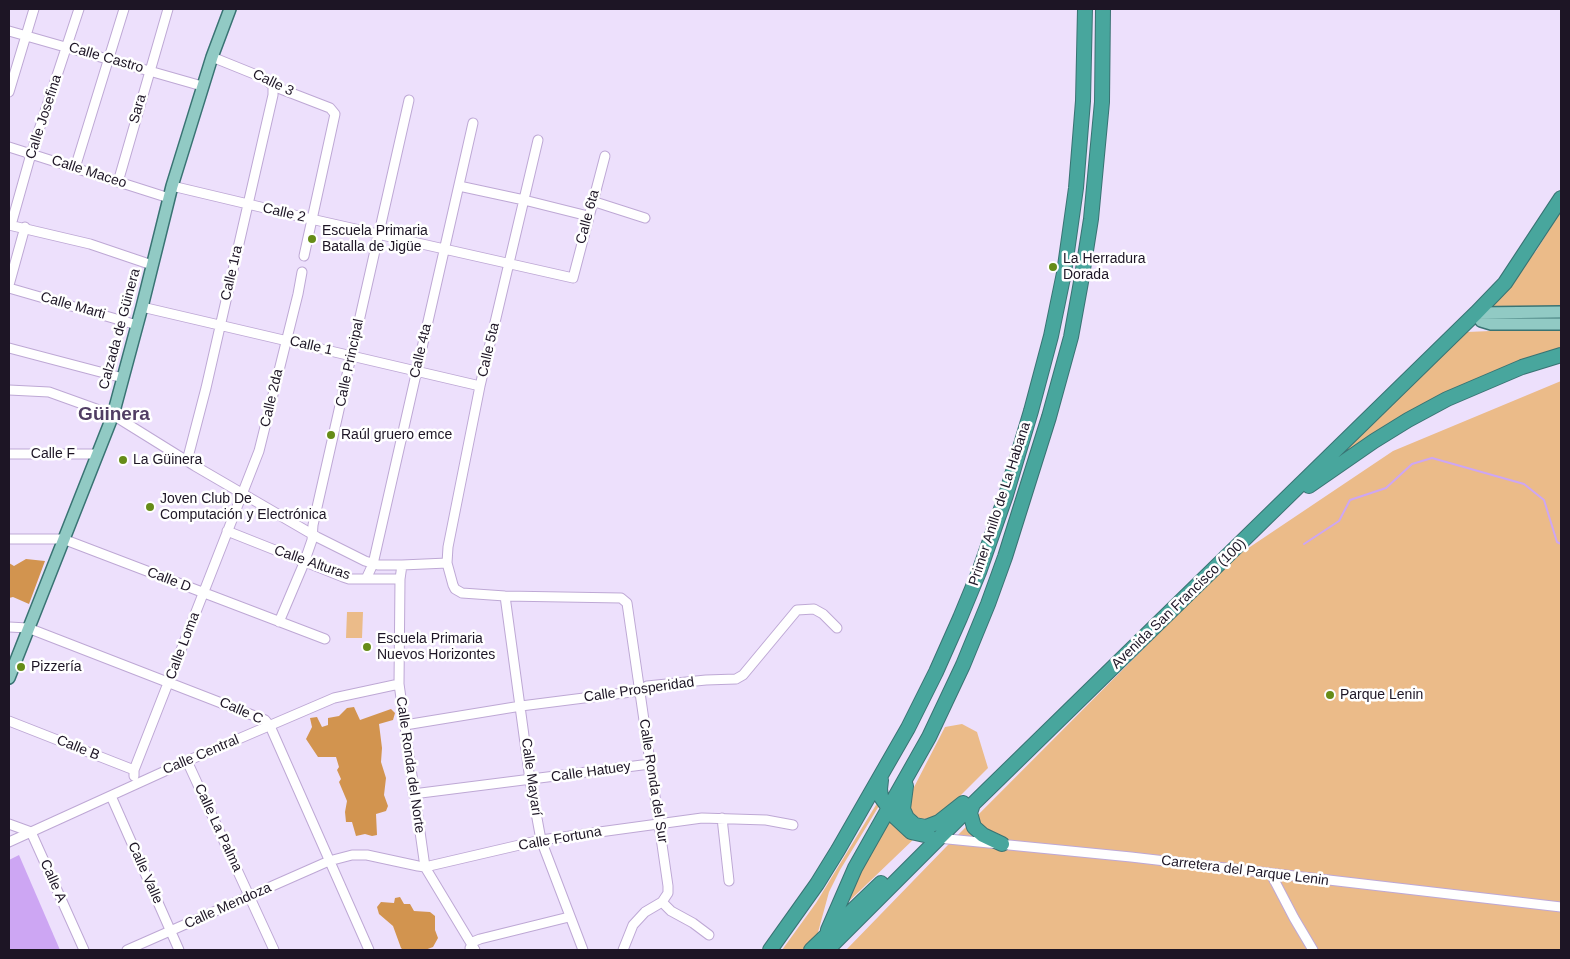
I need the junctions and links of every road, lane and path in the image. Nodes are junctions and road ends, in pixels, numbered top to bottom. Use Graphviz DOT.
graph roads {
  1 [pos="34,9"];
  2 [pos="79,9"];
  3 [pos="124,9"];
  4 [pos="168,9"];
  5 [pos="230,9"];
  6 [pos="1085,9"];
  7 [pos="1103,9"];
  8 [pos="9,31"];
  9 [pos="26,35"];
  10 [pos="67,47"];
  11 [pos="212,57"];
  12 [pos="108,59"];
  13 [pos="149,70"];
  14 [pos="202,86"];
  15 [pos="273,86"];
  16 [pos="9,92"];
  17 [pos="409,100"];
  18 [pos="473,123"];
  19 [pos="538,140"];
  20 [pos="9,146"];
  21 [pos="32,154"];
  22 [pos="605,156"];
  23 [pos="75,168"];
  24 [pos="118,182"];
  25 [pos="172,186"];
  26 [pos="460,186"];
  27 [pos="169,198"];
  28 [pos="1561,198"];
  29 [pos="524,200"];
  30 [pos="592,201"];
  31 [pos="248,204"];
  32 [pos="588,216"];
  33 [pos="645,218"];
  34 [pos="312,219"];
  35 [pos="10,225"];
  36 [pos="25,227"];
  37 [pos="378,234"];
  38 [pos="445,249"];
  39 [pos="304,256"];
  40 [pos="509,263"];
  41 [pos="152,265"];
  42 [pos="302,272"];
  43 [pos="573,278"];
  44 [pos="9,287"];
  45 [pos="142,307"];
  46 [pos="1476,308"];
  47 [pos="1561,312"];
  48 [pos="220,324"];
  49 [pos="1561,324"];
  50 [pos="137,325"];
  51 [pos="286,340"];
  52 [pos="9,348"];
  53 [pos="352,355"];
  54 [pos="1561,355"];
  55 [pos="416,371"];
  56 [pos="123,378"];
  57 [pos="480,386"];
  58 [pos="9,390"];
  59 [pos="112,414"];
  60 [pos="9,454"];
  61 [pos="97,454"];
  62 [pos="187,461"];
  63 [pos="241,492"];
  64 [pos="1274,512"];
  65 [pos="227,531"];
  66 [pos="312,534"];
  67 [pos="9,538"];
  68 [pos="63,539"];
  69 [pos="447,562"];
  70 [pos="304,563"];
  71 [pos="373,564"];
  72 [pos="402,565"];
  73 [pos="366,579"];
  74 [pos="400,579"];
  75 [pos="203,593"];
  76 [pos="505,596"];
  77 [pos="279,622"];
  78 [pos="9,628"];
  79 [pos="28,628"];
  80 [pos="837,628"];
  81 [pos="325,639"];
  82 [pos="9,678"];
  83 [pos="169,682"];
  84 [pos="399,684"];
  85 [pos="639,691"];
  86 [pos="521,706"];
  87 [pos="9,721"];
  88 [pos="405,725"];
  89 [pos="270,726"];
  90 [pos="187,761"];
  91 [pos="650,764"];
  92 [pos="134,770"];
  93 [pos="910,773"];
  94 [pos="882,777"];
  95 [pos="530,780"];
  96 [pos="134,784"];
  97 [pos="413,794"];
  98 [pos="111,796"];
  99 [pos="968,803"];
  100 [pos="890,808"];
  101 [pos="722,818"];
  102 [pos="660,823"];
  103 [pos="9,824"];
  104 [pos="793,825"];
  105 [pos="915,825"];
  106 [pos="31,832"];
  107 [pos="934,837"];
  108 [pos="541,840"];
  109 [pos="9,842"];
  110 [pos="1002,844"];
  111 [pos="329,860"];
  112 [pos="425,867"];
  113 [pos="1271,874"];
  114 [pos="729,881"];
  115 [pos="250,896"];
  116 [pos="662,902"];
  117 [pos="1561,907"];
  118 [pos="569,917"];
  119 [pos="170,931"];
  120 [pos="708,935"];
  121 [pos="826,944"];
  122 [pos="472,948"];
  123 [pos="84,950"];
  124 [pos="127,950"];
  125 [pos="179,950"];
  126 [pos="274,950"];
  127 [pos="369,950"];
  128 [pos="583,950"];
  129 [pos="623,950"];
  130 [pos="770,950"];
  131 [pos="811,950"];
  132 [pos="818,950"];
  133 [pos="1313,950"];
  1 -- 9 [label="street"];
  2 -- 10 [label="street, Calle Josefina"];
  3 -- 12 [label="street"];
  4 -- 13 [label="street, Sara"];
  5 -- 11 [label="main road, Calzada de Güinera"];
  6 -- 94 [label="highway, Primer Anillo de La Habana"];
  7 -- 93 [label="highway, Primer Anillo de La Habana"];
  8 -- 9 [label="street, Calle Castro"];
  9 -- 10 [label="street, Calle Castro"];
  9 -- 16 [label="street"];
  10 -- 12 [label="street, Calle Castro"];
  10 -- 21 [label="street, Calle Josefina"];
  11 -- 14 [label="main road, Calzada de Güinera"];
  11 -- 15 [label="street, Calle 3"];
  12 -- 13 [label="street, Calle Castro"];
  12 -- 23 [label="street"];
  13 -- 14 [label="street, Calle Castro"];
  13 -- 24 [label="street, Sara"];
  14 -- 25 [label="main road, Calzada de Güinera"];
  15 -- 31 [label="street, Calle 1ra"];
  15 -- 34 [label="street, Calle 3"];
  17 -- 37 [label="street, Calle Principal"];
  18 -- 26 [label="street, Calle 4ta"];
  19 -- 29 [label="street, Calle 5ta"];
  20 -- 21 [label="street, Calle Maceo"];
  21 -- 23 [label="street, Calle Maceo"];
  21 -- 35 [label="street, Calle Josefina"];
  22 -- 30 [label="street, Calle 6ta"];
  23 -- 24 [label="street, Calle Maceo"];
  24 -- 27 [label="street, Calle Maceo"];
  25 -- 27 [label="main road, Calzada de Güinera"];
  25 -- 31 [label="street, Calle 2"];
  26 -- 29 [label="street"];
  26 -- 38 [label="street, Calle 4ta"];
  27 -- 41 [label="main road, Calzada de Güinera"];
  28 -- 46 [label="highway, Avenida San Francisco (100)"];
  29 -- 32 [label="street"];
  29 -- 40 [label="street, Calle 5ta"];
  30 -- 32 [label="street, Calle 6ta"];
  30 -- 33 [label="street"];
  31 -- 34 [label="street, Calle 2"];
  31 -- 48 [label="street, Calle 1ra"];
  32 -- 43 [label="street, Calle 6ta"];
  34 -- 37 [label="street, Calle 2"];
  34 -- 39 [label="street"];
  35 -- 36 [label="street"];
  36 -- 41 [label="street"];
  36 -- 44 [label="street"];
  37 -- 38 [label="street, Calle 2"];
  37 -- 53 [label="street, Calle Principal"];
  38 -- 40 [label="street, Calle 2"];
  38 -- 55 [label="street, Calle 4ta"];
  40 -- 43 [label="street, Calle 2"];
  40 -- 57 [label="street, Calle 5ta"];
  41 -- 45 [label="main road, Calzada de Güinera"];
  42 -- 51 [label="street, Calle 2da"];
  44 -- 50 [label="street, Calle Marti"];
  45 -- 48 [label="street, Calle 1"];
  45 -- 50 [label="main road, Calzada de Güinera"];
  46 -- 47 [label="main road"];
  46 -- 49 [label="main road"];
  46 -- 64 [label="highway, Avenida San Francisco (100)"];
  46 -- 99 [label="highway, Avenida San Francisco (100)"];
  48 -- 51 [label="street, Calle 1"];
  48 -- 62 [label="street, Calle 1ra"];
  50 -- 56 [label="main road, Calzada de Güinera"];
  51 -- 53 [label="street, Calle 1"];
  51 -- 63 [label="street, Calle 2da"];
  52 -- 56 [label="street"];
  53 -- 55 [label="street, Calle 1"];
  53 -- 66 [label="street, Calle Principal"];
  54 -- 64 [label="highway"];
  55 -- 57 [label="street, Calle 1"];
  55 -- 71 [label="street, Calle 4ta"];
  56 -- 59 [label="main road, Calzada de Güinera"];
  57 -- 69 [label="street, Calle 5ta"];
  58 -- 59 [label="street"];
  59 -- 61 [label="main road, Calzada de Güinera"];
  59 -- 62 [label="street"];
  60 -- 61 [label="street, Calle F"];
  61 -- 68 [label="main road, Calzada de Güinera"];
  62 -- 63 [label="street"];
  63 -- 65 [label="street, Calle Loma"];
  63 -- 66 [label="street"];
  64 -- 99 [label="highway, Avenida San Francisco (100)"];
  65 -- 70 [label="street, Calle Alturas"];
  65 -- 75 [label="street, Calle Loma"];
  66 -- 70 [label="street, Calle Principal"];
  66 -- 71 [label="street"];
  67 -- 68 [label="street, Calle D"];
  68 -- 75 [label="street, Calle D"];
  68 -- 79 [label="main road, Calzada de Güinera"];
  69 -- 72 [label="street"];
  69 -- 76 [label="street"];
  70 -- 73 [label="street, Calle Alturas"];
  70 -- 77 [label="street, Calle Principal"];
  71 -- 72 [label="street"];
  71 -- 73 [label="street, Calle 4ta"];
  72 -- 74 [label="street, Calle Ronda del Norte"];
  73 -- 74 [label="street, Calle Alturas"];
  74 -- 84 [label="street, Calle Ronda del Norte"];
  75 -- 77 [label="street, Calle D"];
  75 -- 83 [label="street, Calle Loma"];
  76 -- 85 [label="street, Calle Ronda del Sur"];
  76 -- 86 [label="street, Calle Mayarí"];
  77 -- 81 [label="street, Calle D"];
  78 -- 79 [label="street, Calle C"];
  79 -- 82 [label="main road, Calzada de Güinera"];
  79 -- 83 [label="street, Calle C"];
  80 -- 85 [label="street, Calle Prosperidad"];
  83 -- 89 [label="street, Calle C"];
  83 -- 92 [label="street, Calle Loma"];
  84 -- 88 [label="street, Calle Ronda del Norte"];
  84 -- 89 [label="street, Calle Central"];
  85 -- 86 [label="street, Calle Prosperidad"];
  85 -- 91 [label="street, Calle Ronda del Sur"];
  86 -- 88 [label="street, Calle Prosperidad"];
  86 -- 95 [label="street, Calle Mayarí"];
  87 -- 92 [label="street, Calle B"];
  88 -- 97 [label="street, Calle Ronda del Norte"];
  89 -- 90 [label="street, Calle Central"];
  89 -- 111 [label="street, Calle C"];
  90 -- 96 [label="street, Calle Central"];
  90 -- 115 [label="street, Calle La Palma"];
  91 -- 95 [label="street, Calle Hatuey"];
  91 -- 102 [label="street, Calle Ronda del Sur"];
  92 -- 96 [label="street"];
  93 -- 100 [label="highway"];
  93 -- 105 [label="highway"];
  94 -- 100 [label="highway"];
  94 -- 130 [label="highway, Primer Anillo de La Habana"];
  95 -- 97 [label="street, Calle Hatuey"];
  95 -- 108 [label="street, Calle Mayarí"];
  96 -- 98 [label="street, Calle Central"];
  97 -- 112 [label="street, Calle Ronda del Norte"];
  98 -- 106 [label="street, Calle Central"];
  98 -- 119 [label="street, Calle Valle"];
  99 -- 105 [label="highway"];
  99 -- 107 [label="highway, Avenida San Francisco (100)"];
  99 -- 110 [label="highway"];
  100 -- 107 [label="highway"];
  100 -- 121 [label="highway"];
  101 -- 102 [label="street, Calle Fortuna"];
  101 -- 104 [label="street, Calle Fortuna"];
  101 -- 114 [label="street"];
  102 -- 108 [label="street, Calle Fortuna"];
  102 -- 116 [label="street, Calle Ronda del Sur"];
  103 -- 106 [label="street"];
  105 -- 107 [label="highway"];
  106 -- 109 [label="street, Calle Central"];
  106 -- 123 [label="street, Calle A"];
  107 -- 110 [label="street, Carretera del Parque Lenin"];
  107 -- 121 [label="highway, Avenida San Francisco (100)"];
  108 -- 112 [label="street, Calle Fortuna"];
  108 -- 118 [label="street, Calle Mayarí"];
  110 -- 113 [label="street, Carretera del Parque Lenin"];
  111 -- 112 [label="street, Calle Fortuna"];
  111 -- 115 [label="street, Calle Mendoza"];
  111 -- 127 [label="street, Calle C"];
  112 -- 122 [label="street, Calle Ronda del Norte"];
  113 -- 117 [label="street, Carretera del Parque Lenin"];
  113 -- 133 [label="street"];
  115 -- 119 [label="street, Calle Mendoza"];
  115 -- 126 [label="street, Calle La Palma"];
  116 -- 120 [label="street"];
  116 -- 129 [label="street"];
  118 -- 122 [label="street"];
  118 -- 128 [label="street, Calle Mayarí"];
  119 -- 124 [label="street, Calle Mendoza"];
  119 -- 125 [label="street, Calle Valle"];
  121 -- 131 [label="highway, Avenida San Francisco (100)"];
  121 -- 132 [label="highway"];
}
